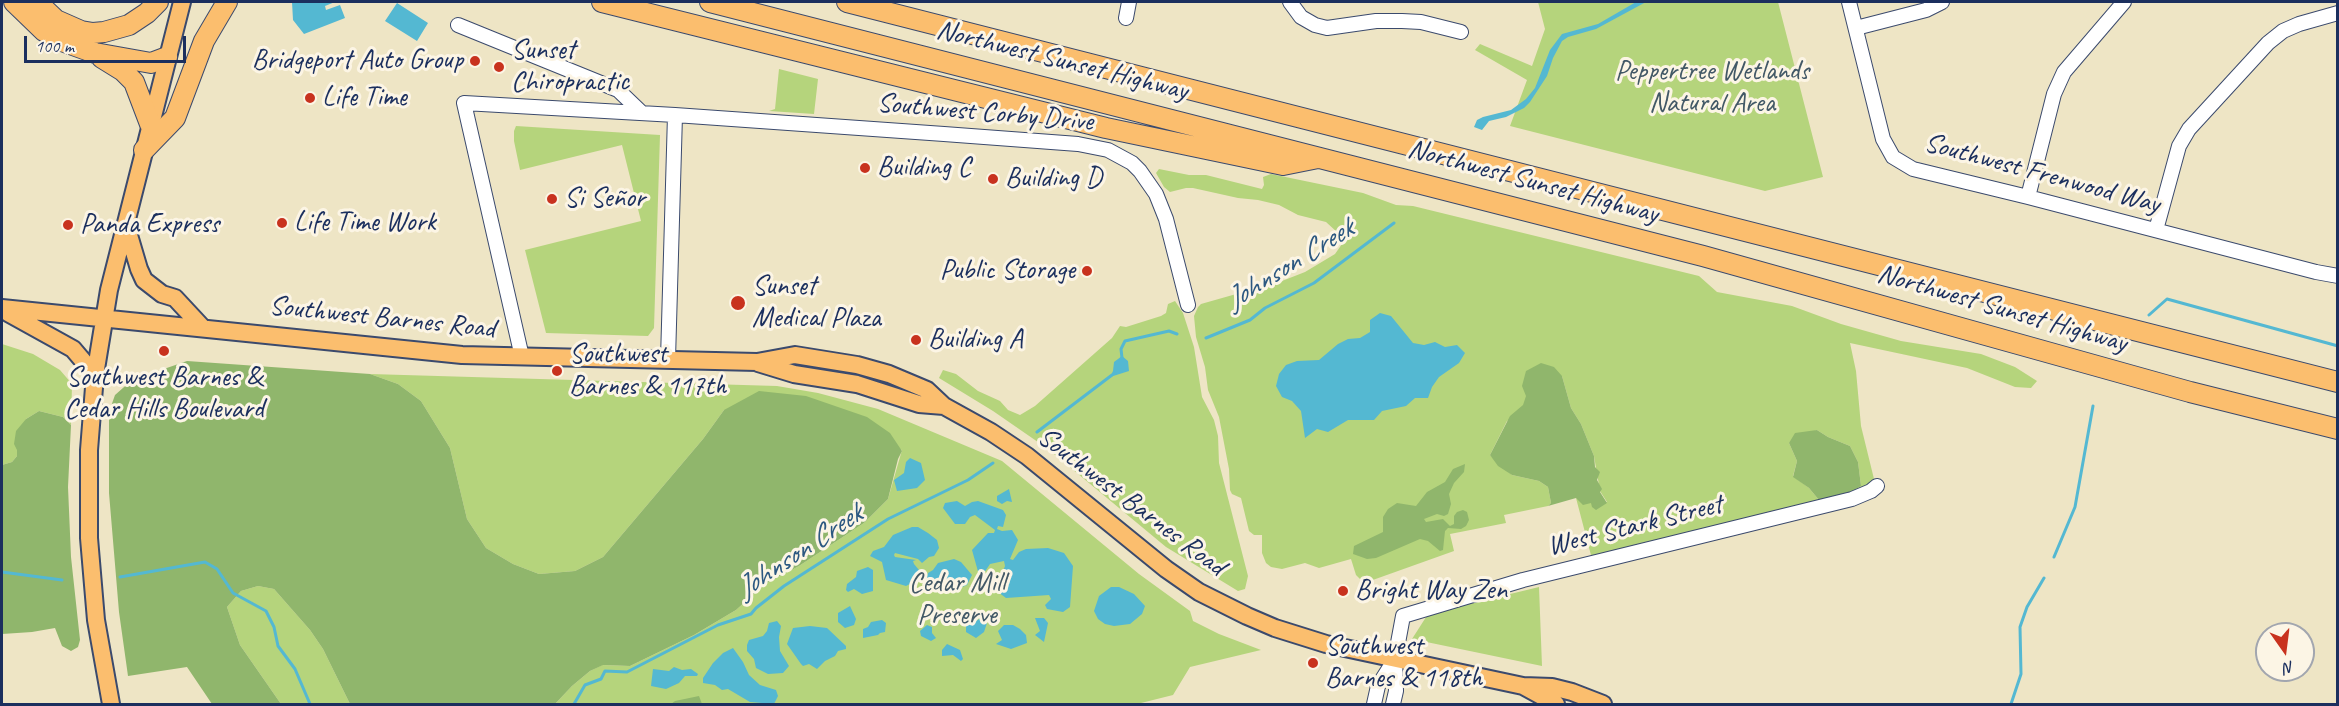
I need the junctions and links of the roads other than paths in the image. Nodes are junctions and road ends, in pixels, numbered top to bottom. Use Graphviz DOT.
graph roads {
  1 [pos="14,2"];
  2 [pos="37,2"];
  3 [pos="159,2"];
  4 [pos="182,2"];
  5 [pos="226,2"];
  6 [pos="602,2"];
  7 [pos="710,2"];
  8 [pos="847,2"];
  9 [pos="1129,2"];
  10 [pos="1290,2"];
  11 [pos="1849,2"];
  12 [pos="1942,2"];
  13 [pos="2124,2"];
  14 [pos="2337,13"];
  15 [pos="1126,18"];
  16 [pos="458,25"];
  17 [pos="1856,28"];
  18 [pos="1461,32"];
  19 [pos="94,53"];
  20 [pos="167,57"];
  21 [pos="642,113"];
  22 [pos="675,115"];
  23 [pos="150,124"];
  24 [pos="144,150"];
  25 [pos="1323,157"];
  26 [pos="2028,197"];
  27 [pos="126,223"];
  28 [pos="2156,230"];
  29 [pos="2337,276"];
  30 [pos="1188,305"];
  31 [pos="2,309"];
  32 [pos="104,318"];
  33 [pos="202,327"];
  34 [pos="522,357"];
  35 [pos="668,359"];
  36 [pos="758,362"];
  37 [pos="873,369"];
  38 [pos="95,375"];
  39 [pos="2337,382"];
  40 [pos="857,384"];
  41 [pos="944,406"];
  42 [pos="2337,429"];
  43 [pos="1877,486"];
  44 [pos="1395,659"];
  45 [pos="1523,686"];
  46 [pos="111,705"];
  47 [pos="1374,705"];
  48 [pos="1393,705"];
  49 [pos="1556,705"];
  50 [pos="1602,705"];
  1 -- 19 [label="highway"];
  2 -- 3 [label="highway"];
  4 -- 20 [label="main road"];
  5 -- 24 [label="highway"];
  6 -- 25 [label="highway"];
  7 -- 25 [label="highway, Northwest Sunset Highway"];
  8 -- 39 [label="highway, Northwest Sunset Highway"];
  9 -- 15 [label="street"];
  10 -- 18 [label="street"];
  11 -- 17 [label="street, Southwest Frenwood Way"];
  12 -- 17 [label="street"];
  13 -- 26 [label="street"];
  14 -- 28 [label="street"];
  16 -- 21 [label="street"];
  17 -- 26 [label="street, Southwest Frenwood Way"];
  19 -- 20 [label="highway"];
  19 -- 23 [label="highway"];
  20 -- 23 [label="main road"];
  21 -- 22 [label="street, Southwest Corby Drive"];
  21 -- 34 [label="street, Southwest Corby Drive"];
  22 -- 30 [label="street, Southwest Corby Drive"];
  22 -- 35 [label="street"];
  23 -- 24 [label="main road"];
  24 -- 27 [label="main road"];
  25 -- 42 [label="highway, Northwest Sunset Highway"];
  26 -- 28 [label="street, Southwest Frenwood Way"];
  27 -- 32 [label="main road"];
  27 -- 33 [label="main road"];
  28 -- 29 [label="street, Southwest Frenwood Way"];
  31 -- 32 [label="main road, Southwest Barnes Road"];
  31 -- 38 [label="main road"];
  32 -- 33 [label="main road, Southwest Barnes Road"];
  32 -- 38 [label="main road"];
  33 -- 34 [label="main road, Southwest Barnes Road"];
  34 -- 35 [label="main road, Southwest Barnes Road"];
  35 -- 36 [label="main road, Southwest Barnes Road"];
  36 -- 37 [label="main road, Southwest Barnes Road"];
  36 -- 40 [label="main road, Southwest Barnes Road"];
  37 -- 40 [label="main road"];
  37 -- 41 [label="main road, Southwest Barnes Road"];
  38 -- 46 [label="main road"];
  40 -- 41 [label="main road, Southwest Barnes Road"];
  41 -- 44 [label="main road, Southwest Barnes Road"];
  43 -- 44 [label="street, West Stark Street"];
  44 -- 45 [label="main road, Southwest Barnes Road"];
  44 -- 47 [label="street"];
  44 -- 48 [label="street"];
  45 -- 49 [label="main road"];
  45 -- 50 [label="main road"];
}
